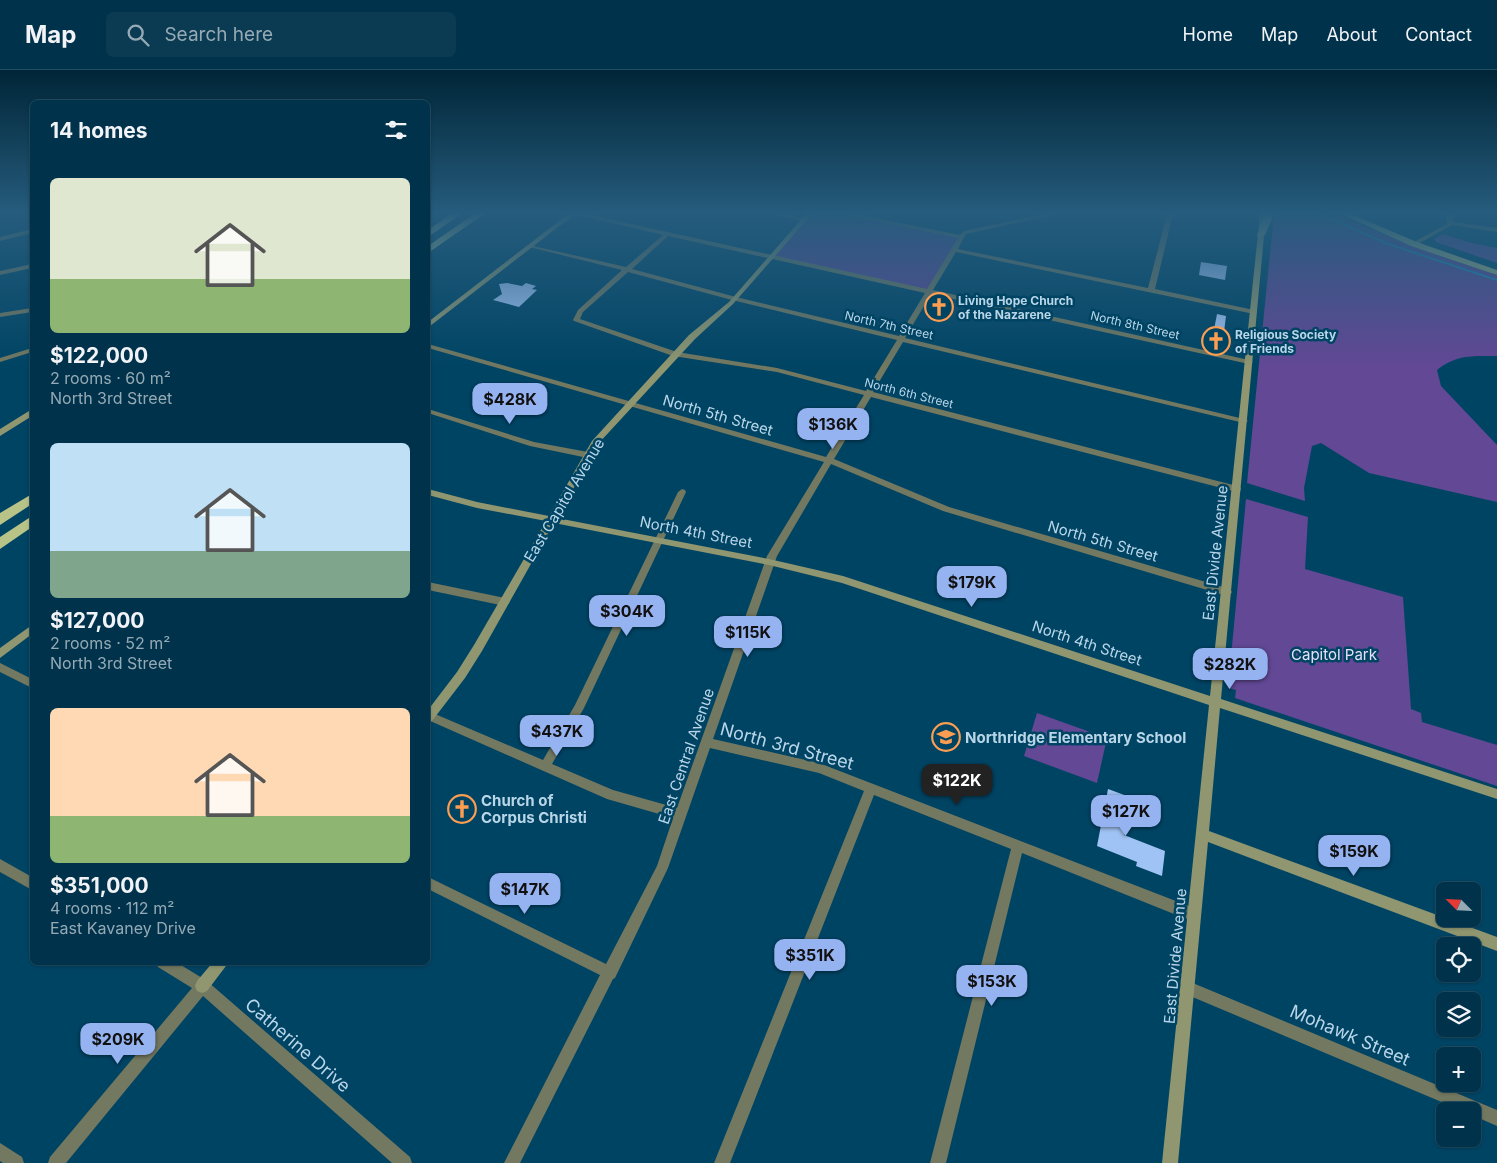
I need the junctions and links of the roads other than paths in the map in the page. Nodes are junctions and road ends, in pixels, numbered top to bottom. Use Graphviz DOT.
graph roads {
  1 [pos="505,265"];
  2 [pos="609,265"];
  3 [pos="631,265"];
  4 [pos="765,265"];
  5 [pos="808,265"];
  6 [pos="945,265"];
  7 [pos="1026,265"];
  8 [pos="1157,265"];
  9 [pos="1258,265"];
  10 [pos="1474,265"];
  11 [pos="30,266"];
  12 [pos="626,269"];
  13 [pos="0,273"];
  14 [pos="1497,273"];
  15 [pos="1151,291"];
  16 [pos="929,292"];
  17 [pos="734,300"];
  18 [pos="30,310"];
  19 [pos="1254,312"];
  20 [pos="0,316"];
  21 [pos="430,323"];
  22 [pos="901,339"];
  23 [pos="430,347"];
  24 [pos="30,351"];
  25 [pos="676,354"];
  26 [pos="0,360"];
  27 [pos="1249,362"];
  28 [pos="868,394"];
  29 [pos="630,404"];
  30 [pos="430,412"];
  31 [pos="30,414"];
  32 [pos="1244,420"];
  33 [pos="0,433"];
  34 [pos="588,455"];
  35 [pos="828,460"];
  36 [pos="1237,489"];
  37 [pos="682,492"];
  38 [pos="430,493"];
  39 [pos="30,499"];
  40 [pos="0,520"];
  41 [pos="552,520"];
  42 [pos="30,522"];
  43 [pos="659,540"];
  44 [pos="0,544"];
  45 [pos="770,562"];
  46 [pos="430,586"];
  47 [pos="1227,592"];
  48 [pos="505,602"];
  49 [pos="30,631"];
  50 [pos="0,654"];
  51 [pos="0,667"];
  52 [pos="30,683"];
  53 [pos="1216,701"];
  54 [pos="430,713"];
  55 [pos="430,717"];
  56 [pos="706,742"];
  57 [pos="544,766"];
  58 [pos="871,788"];
  59 [pos="1497,794"];
  60 [pos="681,815"];
  61 [pos="1202,834"];
  62 [pos="1018,845"];
  63 [pos="0,865"];
  64 [pos="30,883"];
  65 [pos="430,884"];
  66 [pos="1194,915"];
  67 [pos="1497,944"];
  68 [pos="168,965"];
  69 [pos="220,965"];
  70 [pos="610,973"];
  71 [pos="202,986"];
  72 [pos="1188,988"];
  73 [pos="1497,1118"];
  74 [pos="0,1150"];
  75 [pos="16,1163"];
  76 [pos="56,1163"];
  77 [pos="404,1163"];
  78 [pos="512,1163"];
  79 [pos="722,1163"];
  80 [pos="938,1163"];
  81 [pos="1170,1163"];
  1 -- 21 [label="street"];
  2 -- 12 [label="street, North 7th Street"];
  3 -- 12 [label="street"];
  4 -- 17 [label="street, East Capitol Avenue"];
  5 -- 16 [label="street, North 8th Street"];
  6 -- 16 [label="street, East Central Avenue"];
  7 -- 15 [label="street"];
  8 -- 15 [label="street"];
  9 -- 19 [label="street, East Divide Avenue"];
  10 -- 14 [label="main road"];
  11 -- 13 [label="street"];
  12 -- 17 [label="street, North 7th Street"];
  12 -- 25 [label="street, North 6th Street"];
  15 -- 19 [label="street"];
  16 -- 22 [label="street, East Central Avenue"];
  16 -- 27 [label="street, North 8th Street"];
  17 -- 22 [label="street, North 7th Street"];
  17 -- 25 [label="street, East Capitol Avenue"];
  18 -- 20 [label="street"];
  19 -- 27 [label="street, East Divide Avenue"];
  22 -- 28 [label="street, East Central Avenue"];
  22 -- 32 [label="street, North 7th Street"];
  23 -- 29 [label="street, North 5th Street"];
  24 -- 26 [label="street"];
  25 -- 28 [label="street, North 6th Street"];
  25 -- 29 [label="street, East Capitol Avenue"];
  27 -- 32 [label="street, East Divide Avenue"];
  28 -- 35 [label="street, East Central Avenue"];
  28 -- 36 [label="street, North 6th Street"];
  29 -- 34 [label="street, East Capitol Avenue"];
  29 -- 35 [label="street, North 5th Street"];
  30 -- 34 [label="street"];
  31 -- 33 [label="street"];
  32 -- 36 [label="street, East Divide Avenue"];
  34 -- 41 [label="street, East Capitol Avenue"];
  35 -- 45 [label="street, East Central Avenue"];
  35 -- 47 [label="street, North 5th Street"];
  36 -- 47 [label="street, East Divide Avenue"];
  37 -- 43 [label="street"];
  38 -- 41 [label="street, North 4th Street"];
  39 -- 40 [label="highway"];
  41 -- 43 [label="street, North 4th Street"];
  41 -- 48 [label="street, East Capitol Avenue"];
  42 -- 44 [label="highway"];
  43 -- 45 [label="street, North 4th Street"];
  43 -- 57 [label="street"];
  45 -- 53 [label="street, North 4th Street"];
  45 -- 56 [label="street, East Central Avenue"];
  46 -- 48 [label="street"];
  47 -- 53 [label="street, East Divide Avenue"];
  48 -- 54 [label="street, East Capitol Avenue"];
  49 -- 50 [label="street"];
  51 -- 52 [label="street"];
  53 -- 59 [label="street, North 4th Street"];
  53 -- 61 [label="street, East Divide Avenue"];
  55 -- 57 [label="street"];
  56 -- 58 [label="street, North 3rd Street"];
  56 -- 60 [label="street, East Central Avenue"];
  57 -- 60 [label="street"];
  58 -- 62 [label="street, North 3rd Street"];
  58 -- 79 [label="street"];
  60 -- 70 [label="street, East Central Avenue"];
  61 -- 66 [label="street, East Divide Avenue"];
  61 -- 67 [label="street"];
  62 -- 66 [label="street, North 3rd Street"];
  62 -- 80 [label="street"];
  63 -- 64 [label="street"];
  65 -- 70 [label="street"];
  66 -- 72 [label="street, East Divide Avenue"];
  68 -- 71 [label="street, Catherine Drive"];
  69 -- 71 [label="street"];
  70 -- 78 [label="street, East Central Avenue"];
  71 -- 76 [label="street"];
  71 -- 77 [label="street, Catherine Drive"];
  72 -- 73 [label="street, Mohawk Street"];
  72 -- 81 [label="street, East Divide Avenue"];
  74 -- 75 [label="street"];
}
